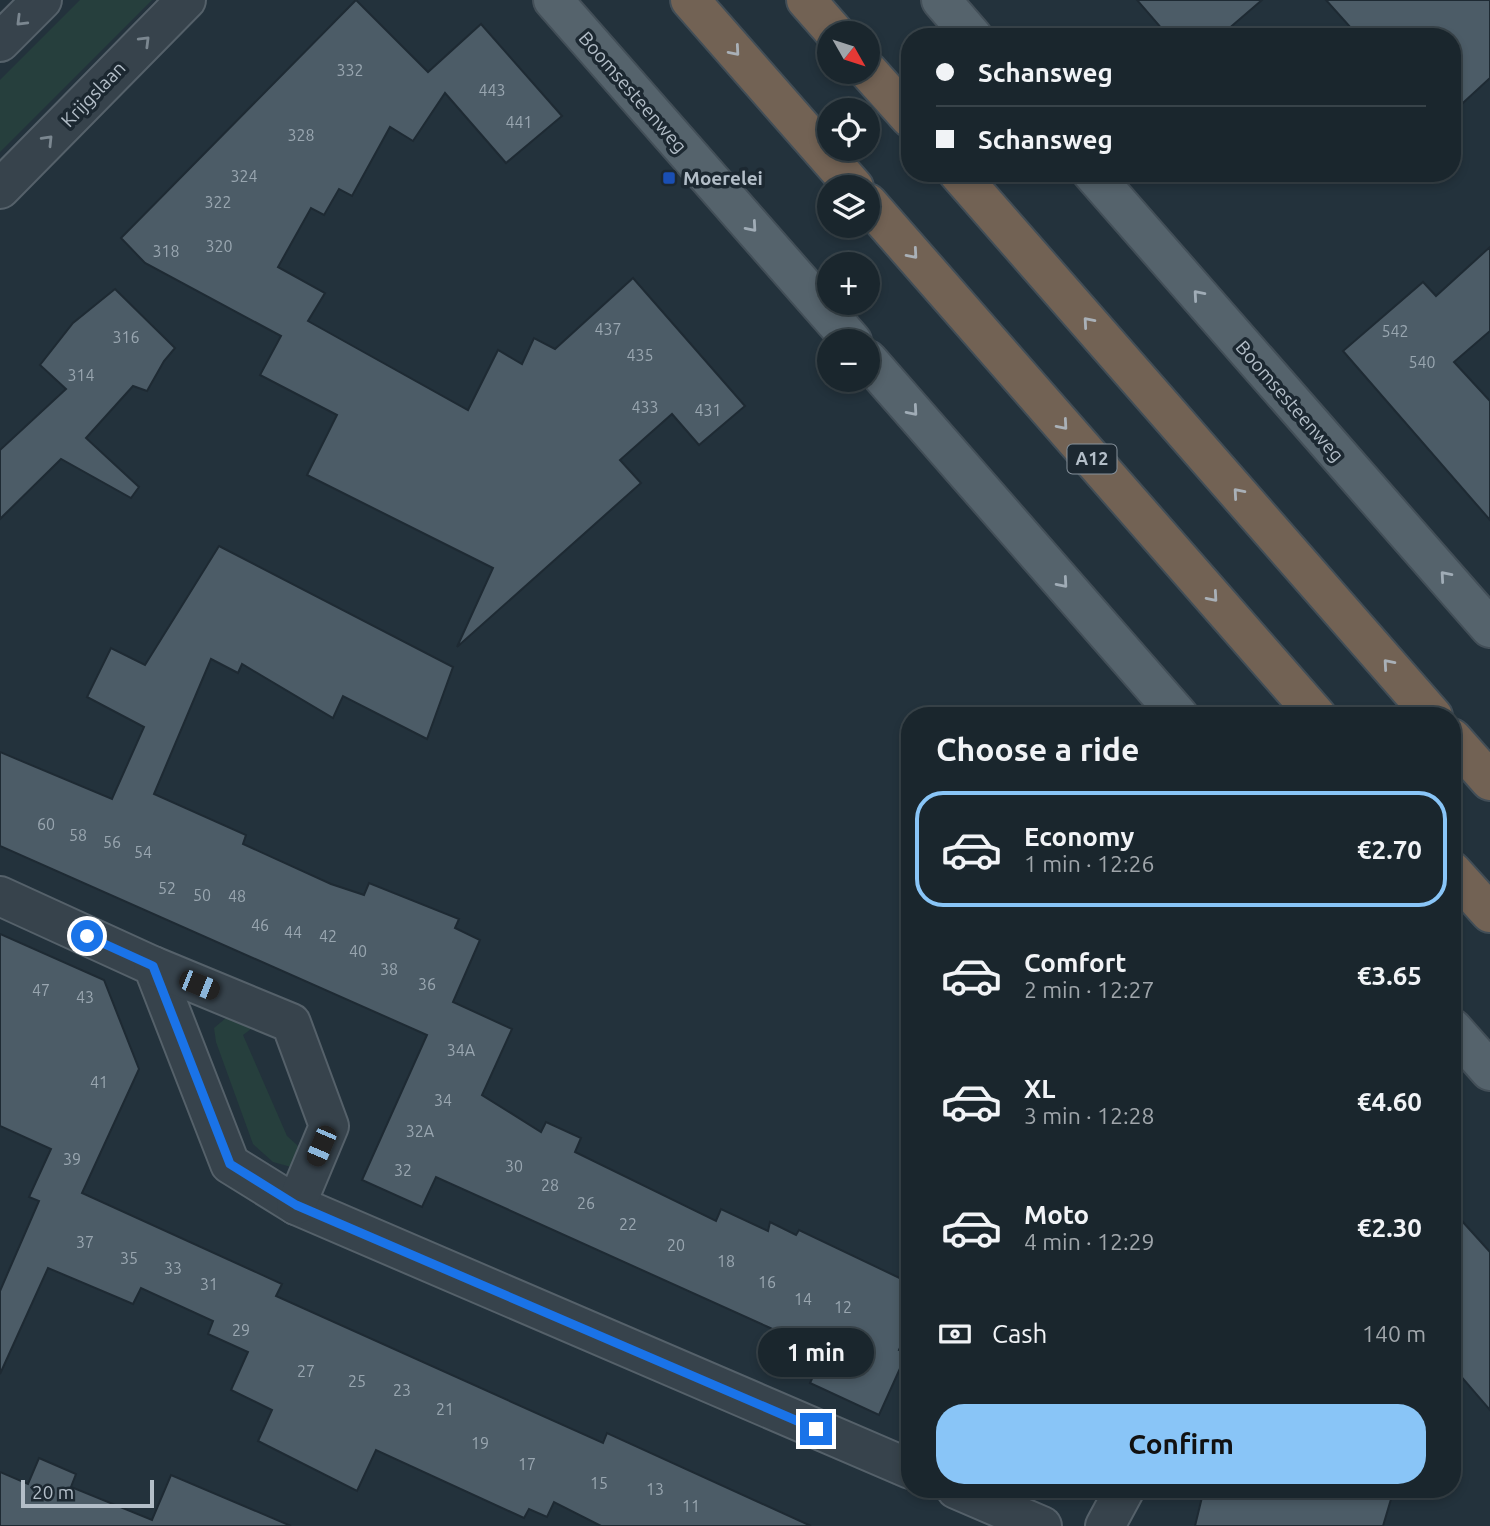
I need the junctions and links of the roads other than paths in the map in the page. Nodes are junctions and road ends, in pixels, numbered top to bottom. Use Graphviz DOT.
graph roads {
  1 [pos="42,0"];
  2 [pos="186,0"];
  3 [pos="553,0"];
  4 [pos="690,0"];
  5 [pos="806,0"];
  6 [pos="941,0"];
  7 [pos="824,21"];
  8 [pos="965,28"];
  9 [pos="0,41"];
  10 [pos="880,84"];
  11 [pos="901,108"];
  12 [pos="843,175"];
  13 [pos="966,182"];
  14 [pos="1099,182"];
  15 [pos="0,189"];
  16 [pos="880,217"];
  17 [pos="841,329"];
  18 [pos="880,374"];
  19 [pos="1490,628"];
  20 [pos="1171,707"];
  21 [pos="1309,707"];
  22 [pos="1425,707"];
  23 [pos="1461,748"];
  24 [pos="1490,781"];
  25 [pos="1461,881"];
  26 [pos="0,896"];
  27 [pos="1490,914"];
  28 [pos="153,966"];
  29 [pos="1461,1038"];
  30 [pos="1490,1071"];
  31 [pos="296,1205"];
  32 [pos="901,1465"];
  33 [pos="977,1498"];
  34 [pos="1120,1498"];
  35 [pos="1042,1526"];
  36 [pos="1105,1526"];
  1 -- 9 [label="street, one-way"];
  15 -- 2 [label="street, Krijgslaan, one-way"];
  3 -- 17 [label="main road, Boomsesteenweg, one-way"];
  4 -- 12 [label="highway, one-way"];
  5 -- 7 [label="highway"];
  6 -- 8 [label="main road"];
  10 -- 11 [label="highway"];
  22 -- 13 [label="highway, one-way"];
  19 -- 14 [label="main road, Boomsesteenweg, one-way"];
  16 -- 21 [label="highway, A12, one-way"];
  18 -- 20 [label="main road, one-way"];
  23 -- 24 [label="highway"];
  25 -- 27 [label="highway"];
  26 -- 28 [label="street"];
  28 -- 31 [label="street"];
  28 -- 31 [label="street"];
  29 -- 30 [label="main road"];
  31 -- 32 [label="street"];
  33 -- 35 [label="street"];
  34 -- 36 [label="street"];
}
